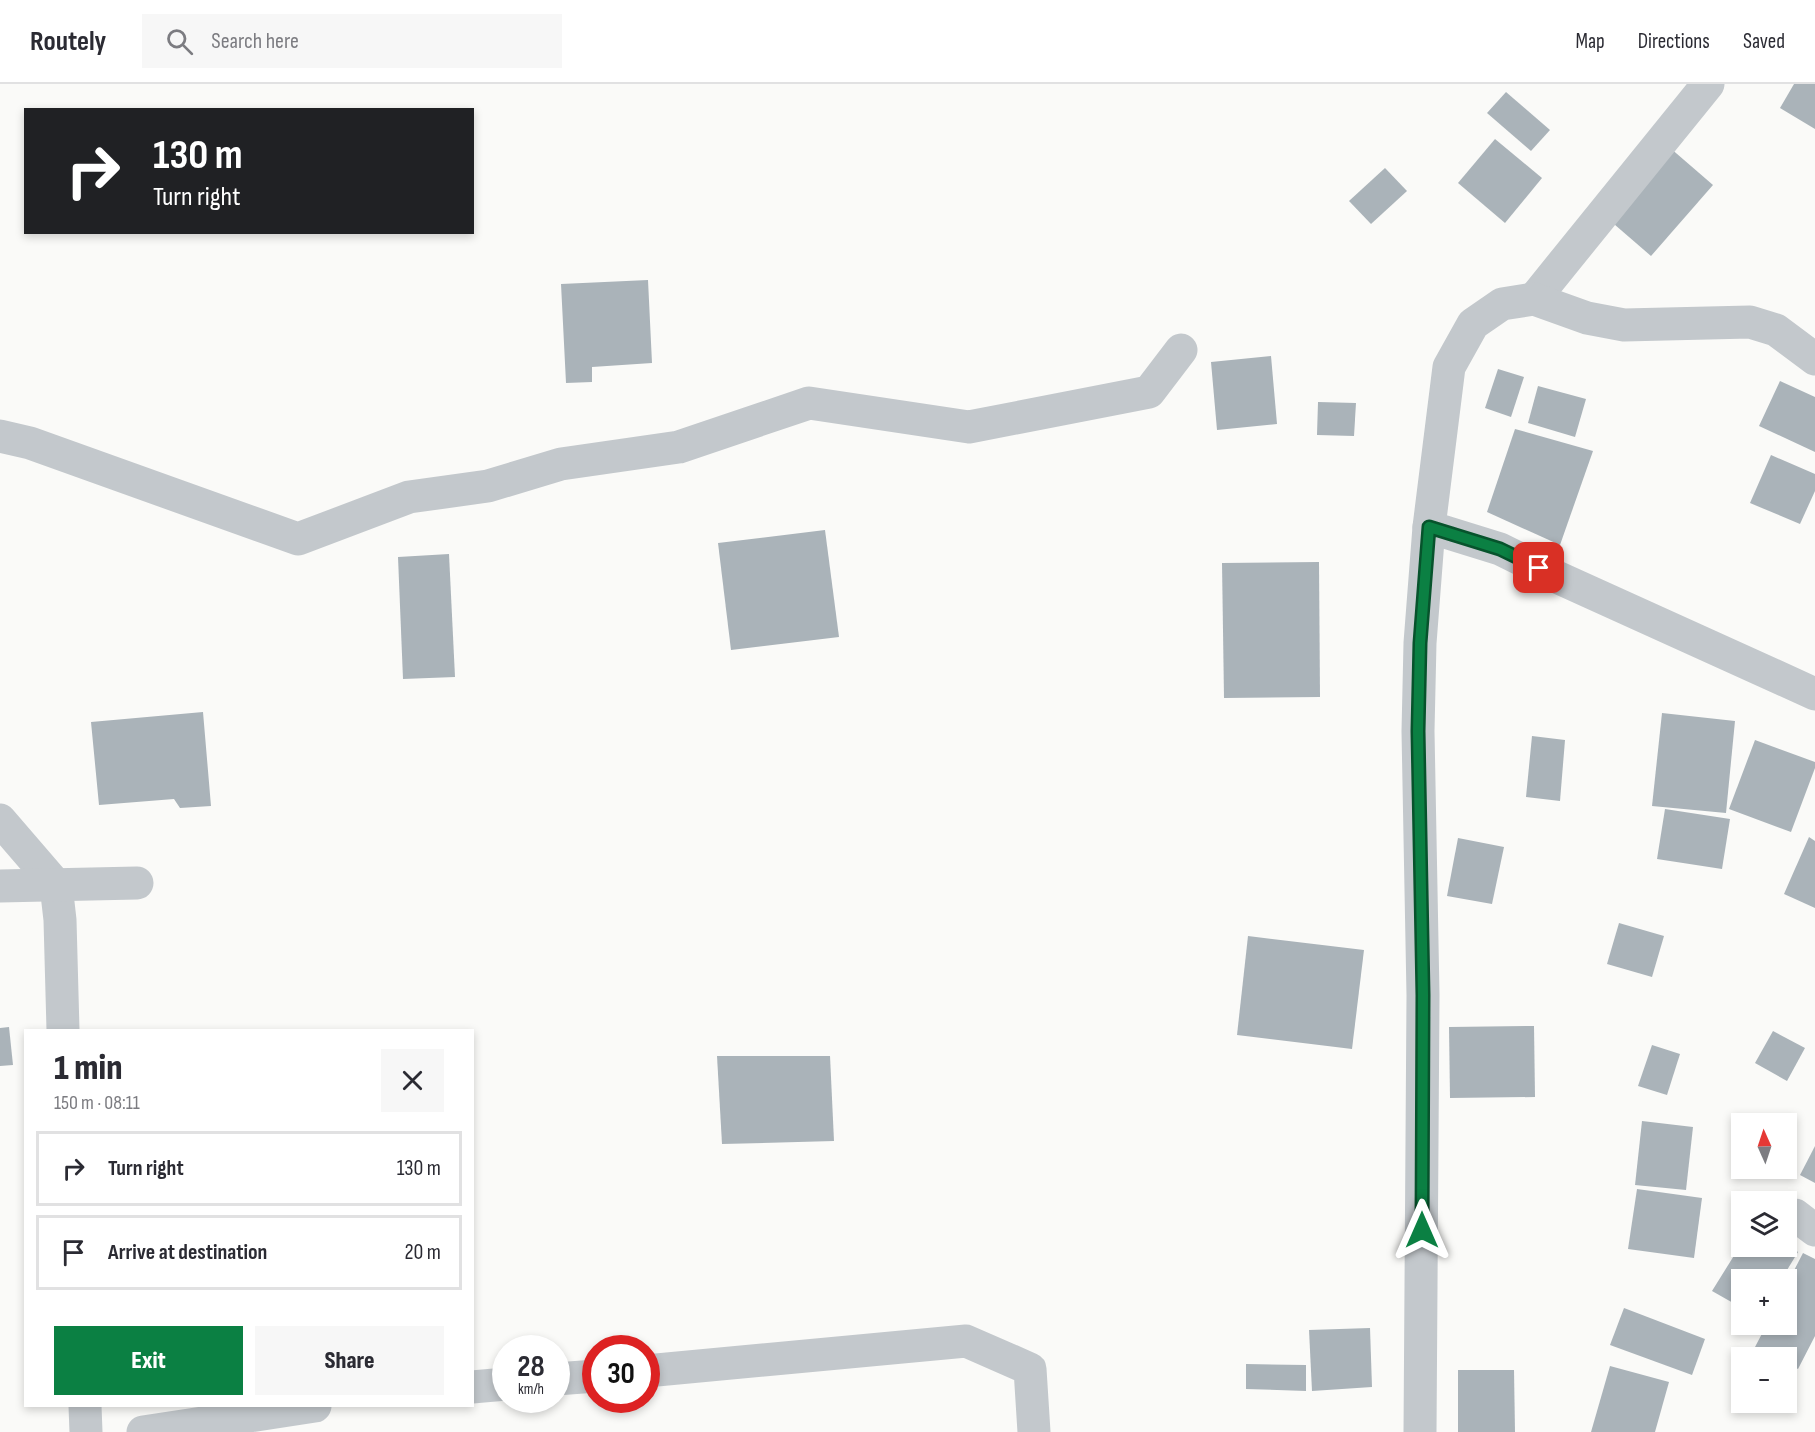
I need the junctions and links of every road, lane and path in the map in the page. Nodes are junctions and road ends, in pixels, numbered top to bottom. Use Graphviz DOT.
graph roads {
  1 [pos="1708,84"];
  2 [pos="1534,298"];
  3 [pos="1181,350"];
  4 [pos="1815,359"];
  5 [pos="0,436"];
  6 [pos="1429,527"];
  7 [pos="1815,694"];
  8 [pos="0,820"];
  9 [pos="137,883"];
  10 [pos="56,885"];
  11 [pos="0,886"];
  12 [pos="63,1029"];
  13 [pos="660,1370"];
  14 [pos="492,1385"];
  15 [pos="474,1387"];
  16 [pos="85,1407"];
  17 [pos="308,1407"];
  18 [pos="86,1432"];
  19 [pos="143,1432"];
  20 [pos="1034,1432"];
  21 [pos="1420,1432"];
  1 -- 2 [label="street"];
  2 -- 4 [label="street"];
  2 -- 6 [label="street"];
  3 -- 5 [label="street"];
  6 -- 7 [label="street"];
  6 -- 21 [label="street"];
  8 -- 10 [label="street"];
  9 -- 10 [label="street"];
  10 -- 11 [label="street"];
  10 -- 12 [label="street"];
  13 -- 20 [label="street"];
  14 -- 15 [label="street"];
  16 -- 18 [label="street"];
  17 -- 19 [label="street"];
}
